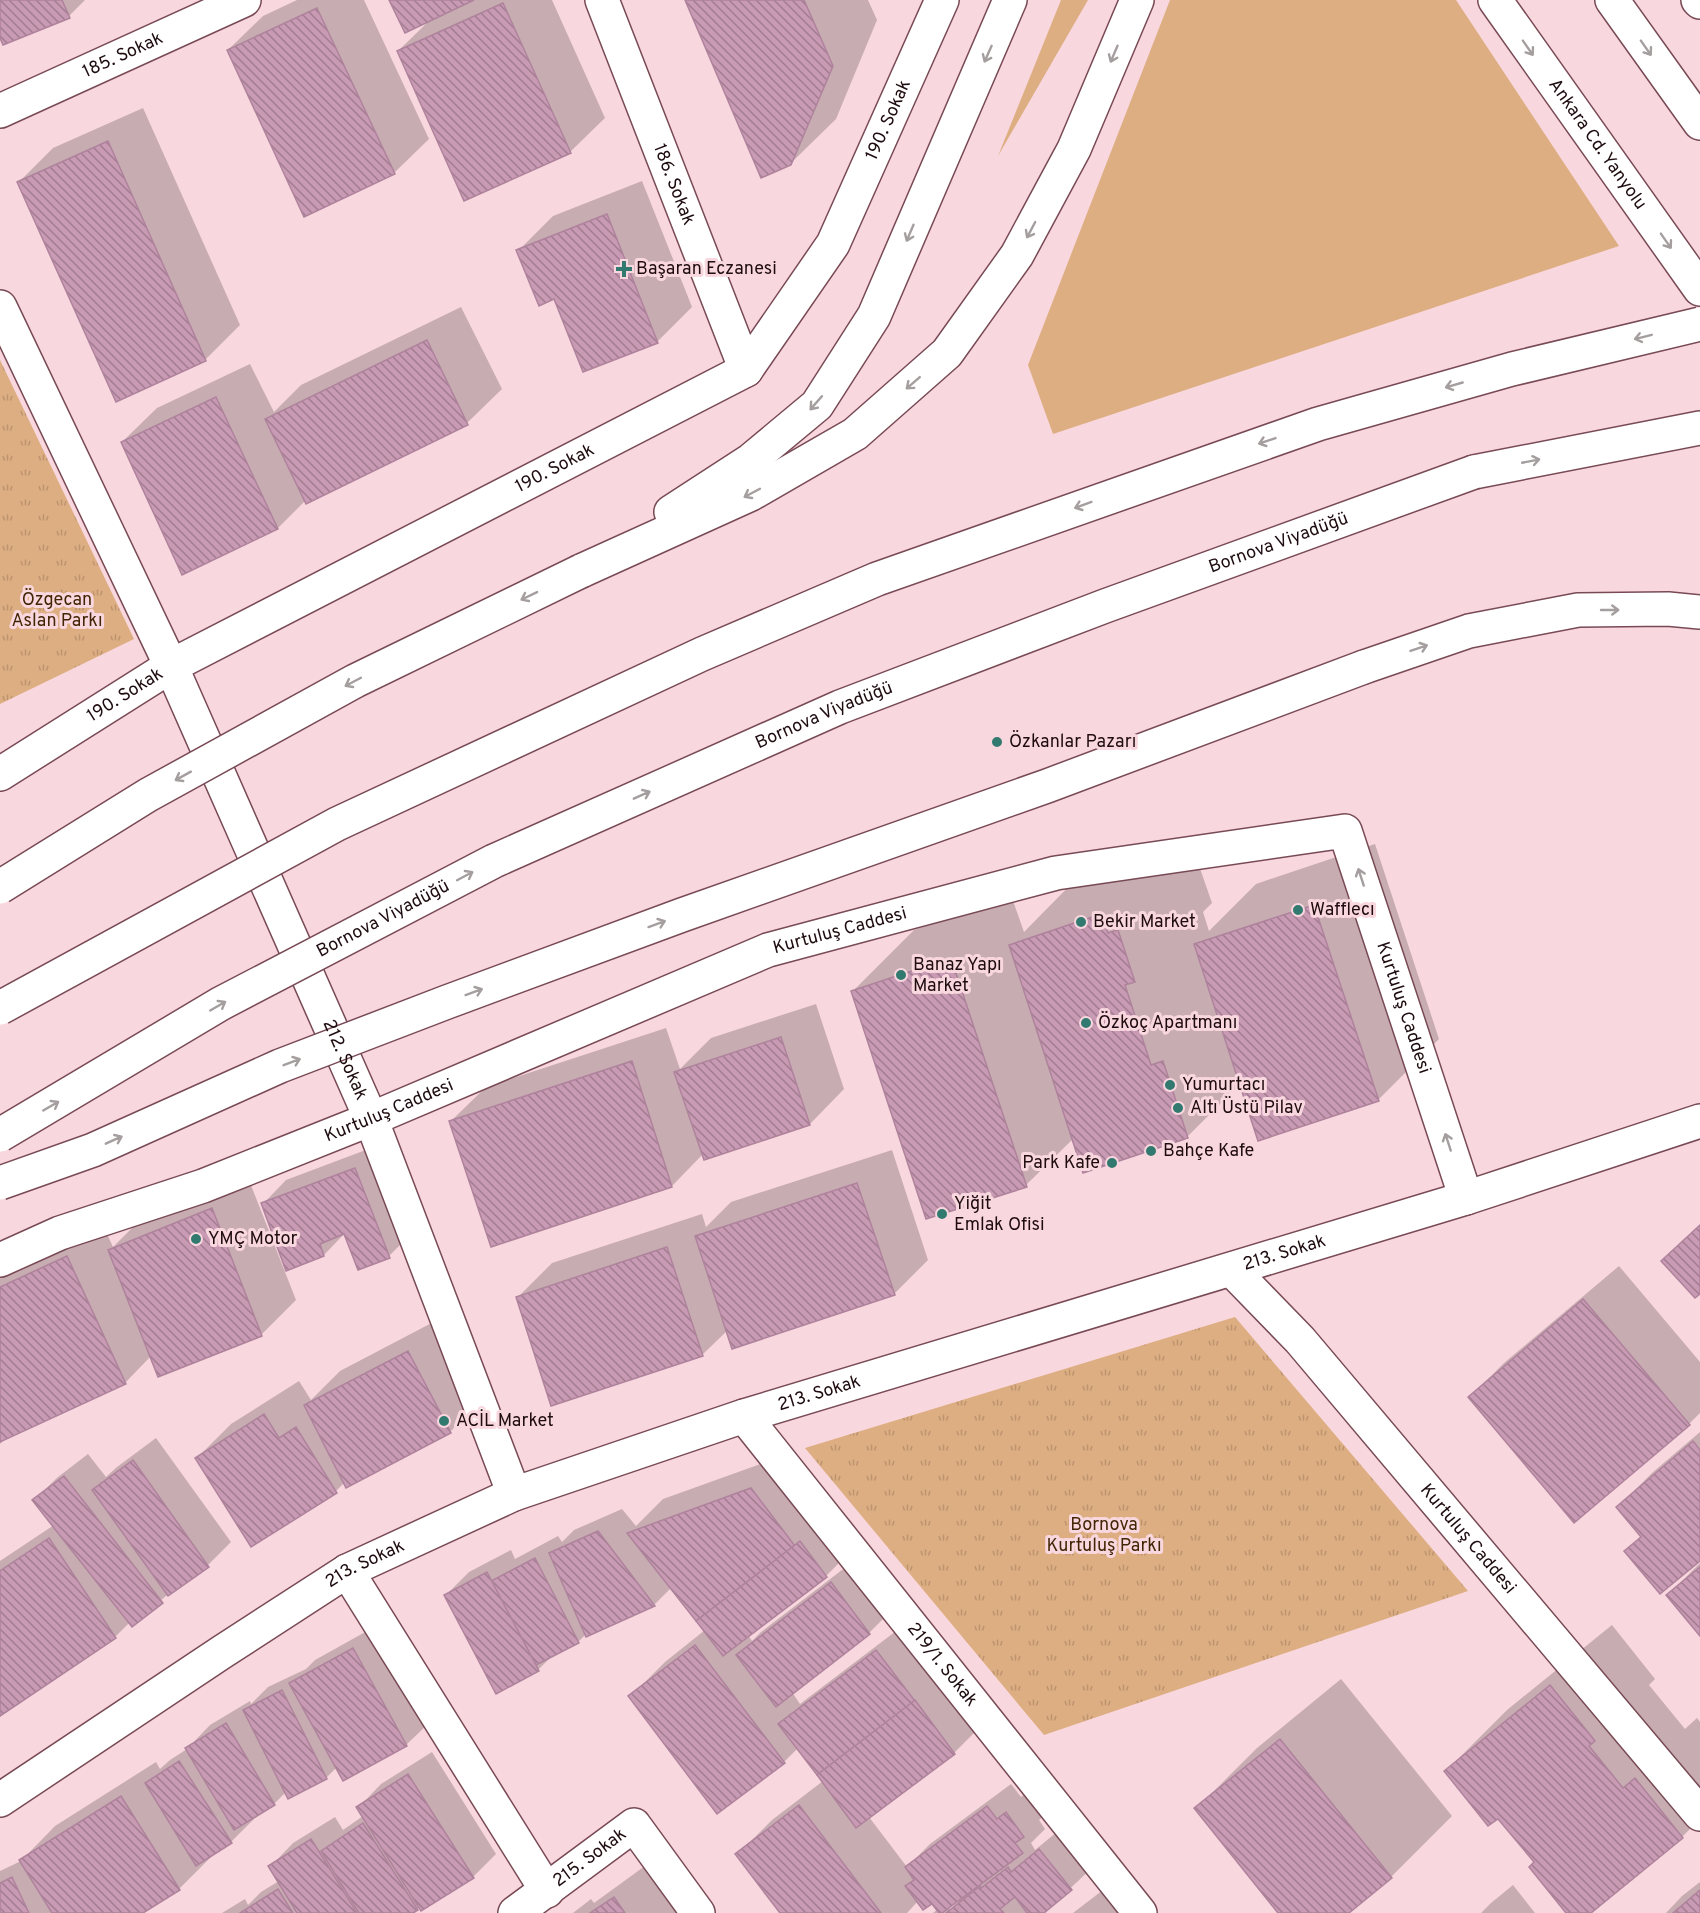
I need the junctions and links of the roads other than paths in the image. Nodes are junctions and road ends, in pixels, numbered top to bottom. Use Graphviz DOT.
graph roads {
  1 [pos="244,0"];
  2 [pos="602,0"];
  3 [pos="942,0"];
  4 [pos="1010,0"];
  5 [pos="1137,0"];
  6 [pos="1495,0"];
  7 [pos="1612,0"];
  8 [pos="0,111"];
  9 [pos="1700,123"];
  10 [pos="1700,289"];
  11 [pos="0,306"];
  12 [pos="1700,324"];
  13 [pos="746,370"];
  14 [pos="1700,428"];
  15 [pos="581,571"];
  16 [pos="1700,612"];
  17 [pos="171,666"];
  18 [pos="0,774"];
  19 [pos="0,887"];
  20 [pos="0,1008"];
  21 [pos="371,1119"];
  22 [pos="1700,1121"];
  23 [pos="0,1135"];
  24 [pos="0,1183"];
  25 [pos="1466,1198"];
  26 [pos="0,1260"];
  27 [pos="1232,1270"];
  28 [pos="744,1416"];
  29 [pos="514,1494"];
  30 [pos="347,1571"];
  31 [pos="0,1800"];
  32 [pos="1700,1814"];
  33 [pos="547,1891"];
  34 [pos="515,1913"];
  35 [pos="698,1913"];
  36 [pos="1140,1913"];
  1 -- 8 [label="main road, 185. Sokak"];
  2 -- 13 [label="main road, 186. Sokak"];
  3 -- 13 [label="main road, 190. Sokak"];
  4 -- 15 [label="main road, one-way"];
  5 -- 15 [label="main road, one-way"];
  6 -- 10 [label="main road, Ankara Cd. Yanyolu, one-way"];
  7 -- 9 [label="main road, one-way"];
  11 -- 17 [label="main road, 212. Sokak"];
  12 -- 20 [label="main road, one-way, bridge"];
  13 -- 17 [label="main road, 190. Sokak"];
  23 -- 14 [label="main road, Bornova Viyadüğü, one-way, bridge"];
  15 -- 19 [label="main road, one-way, bridge"];
  24 -- 16 [label="main road, one-way, bridge"];
  17 -- 18 [label="main road, 190. Sokak"];
  17 -- 21 [label="main road, 212. Sokak"];
  25 -- 21 [label="main road, Kurtuluş Caddesi, one-way"];
  21 -- 26 [label="main road, Kurtuluş Caddesi"];
  21 -- 29 [label="main road, 212. Sokak"];
  22 -- 25 [label="main road, 213. Sokak"];
  25 -- 27 [label="main road, 213. Sokak"];
  27 -- 28 [label="main road, 213. Sokak"];
  27 -- 32 [label="main road, Kurtuluş Caddesi"];
  28 -- 29 [label="main road, 213. Sokak"];
  28 -- 36 [label="main road, 219/1. Sokak"];
  29 -- 30 [label="main road, 213. Sokak"];
  30 -- 31 [label="main road, 213. Sokak"];
  30 -- 33 [label="main road"];
  33 -- 34 [label="main road, 215. Sokak"];
  33 -- 35 [label="main road, 215. Sokak"];
}
